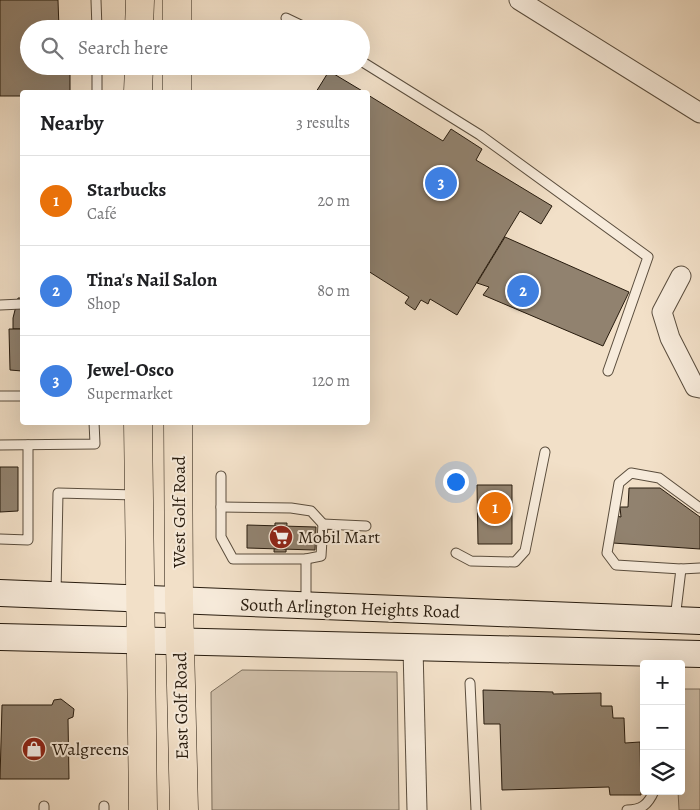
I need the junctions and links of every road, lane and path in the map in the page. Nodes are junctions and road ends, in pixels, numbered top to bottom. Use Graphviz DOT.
graph roads {
  1 [pos="96,0"];
  2 [pos="140,0"];
  3 [pos="177,0"];
  4 [pos="518,0"];
  5 [pos="286,18"];
  6 [pos="97,20"];
  7 [pos="139,20"];
  8 [pos="177,20"];
  9 [pos="290,20"];
  10 [pos="370,67"];
  11 [pos="97,75"];
  12 [pos="139,75"];
  13 [pos="177,75"];
  14 [pos="97,90"];
  15 [pos="138,90"];
  16 [pos="177,90"];
  17 [pos="700,113"];
  18 [pos="681,276"];
  19 [pos="20,304"];
  20 [pos="0,305"];
  21 [pos="608,371"];
  22 [pos="700,388"];
  23 [pos="0,396"];
  24 [pos="20,396"];
  25 [pos="94,425"];
  26 [pos="138,425"];
  27 [pos="178,425"];
  28 [pos="28,445"];
  29 [pos="0,446"];
  30 [pos="545,452"];
  31 [pos="221,476"];
  32 [pos="139,495"];
  33 [pos="221,507"];
  34 [pos="700,508"];
  35 [pos="323,524"];
  36 [pos="366,526"];
  37 [pos="0,539"];
  38 [pos="456,552"];
  39 [pos="306,560"];
  40 [pos="700,568"];
  41 [pos="680,570"];
  42 [pos="0,593"];
  43 [pos="56,596"];
  44 [pos="140,600"];
  45 [pos="179,602"];
  46 [pos="306,607"];
  47 [pos="688,620"];
  48 [pos="0,637"];
  49 [pos="140,641"];
  50 [pos="180,642"];
  51 [pos="413,648"];
  52 [pos="700,654"];
  53 [pos="651,658"];
  54 [pos="470,683"];
  55 [pos="652,795"];
  56 [pos="143,810"];
  57 [pos="184,810"];
  58 [pos="417,810"];
  59 [pos="476,810"];
  60 [pos="627,810"];
  1 -- 6 [label="lane"];
  2 -- 7 [label="main road"];
  3 -- 8 [label="main road"];
  4 -- 17 [label="street"];
  5 -- 9 [label="lane"];
  10 -- 21 [label="lane"];
  11 -- 14 [label="lane"];
  12 -- 15 [label="main road"];
  13 -- 16 [label="main road"];
  18 -- 22 [label="street"];
  19 -- 20 [label="lane"];
  23 -- 24 [label="lane"];
  25 -- 28 [label="lane"];
  26 -- 32 [label="main road"];
  27 -- 45 [label="main road, West Golf Road"];
  28 -- 29 [label="lane"];
  28 -- 37 [label="lane"];
  30 -- 38 [label="lane"];
  31 -- 33 [label="lane"];
  32 -- 43 [label="lane"];
  32 -- 44 [label="main road"];
  33 -- 35 [label="lane"];
  33 -- 39 [label="lane"];
  34 -- 41 [label="lane"];
  35 -- 36 [label="lane"];
  35 -- 39 [label="lane"];
  39 -- 46 [label="lane"];
  40 -- 41 [label="lane"];
  41 -- 47 [label="lane"];
  42 -- 43 [label="main road, South Arlington Heights Road"];
  43 -- 44 [label="main road, South Arlington Heights Road"];
  44 -- 45 [label="main road, South Arlington Heights Road"];
  44 -- 49 [label="main road"];
  45 -- 46 [label="main road, South Arlington Heights Road"];
  45 -- 50 [label="main road, East Golf Road"];
  46 -- 47 [label="main road, South Arlington Heights Road"];
  48 -- 49 [label="main road"];
  49 -- 50 [label="main road"];
  49 -- 56 [label="main road"];
  50 -- 51 [label="main road"];
  50 -- 57 [label="main road, East Golf Road"];
  51 -- 53 [label="main road"];
  51 -- 58 [label="street"];
  52 -- 53 [label="main road"];
  54 -- 59 [label="lane"];
  55 -- 60 [label="lane"];
}
